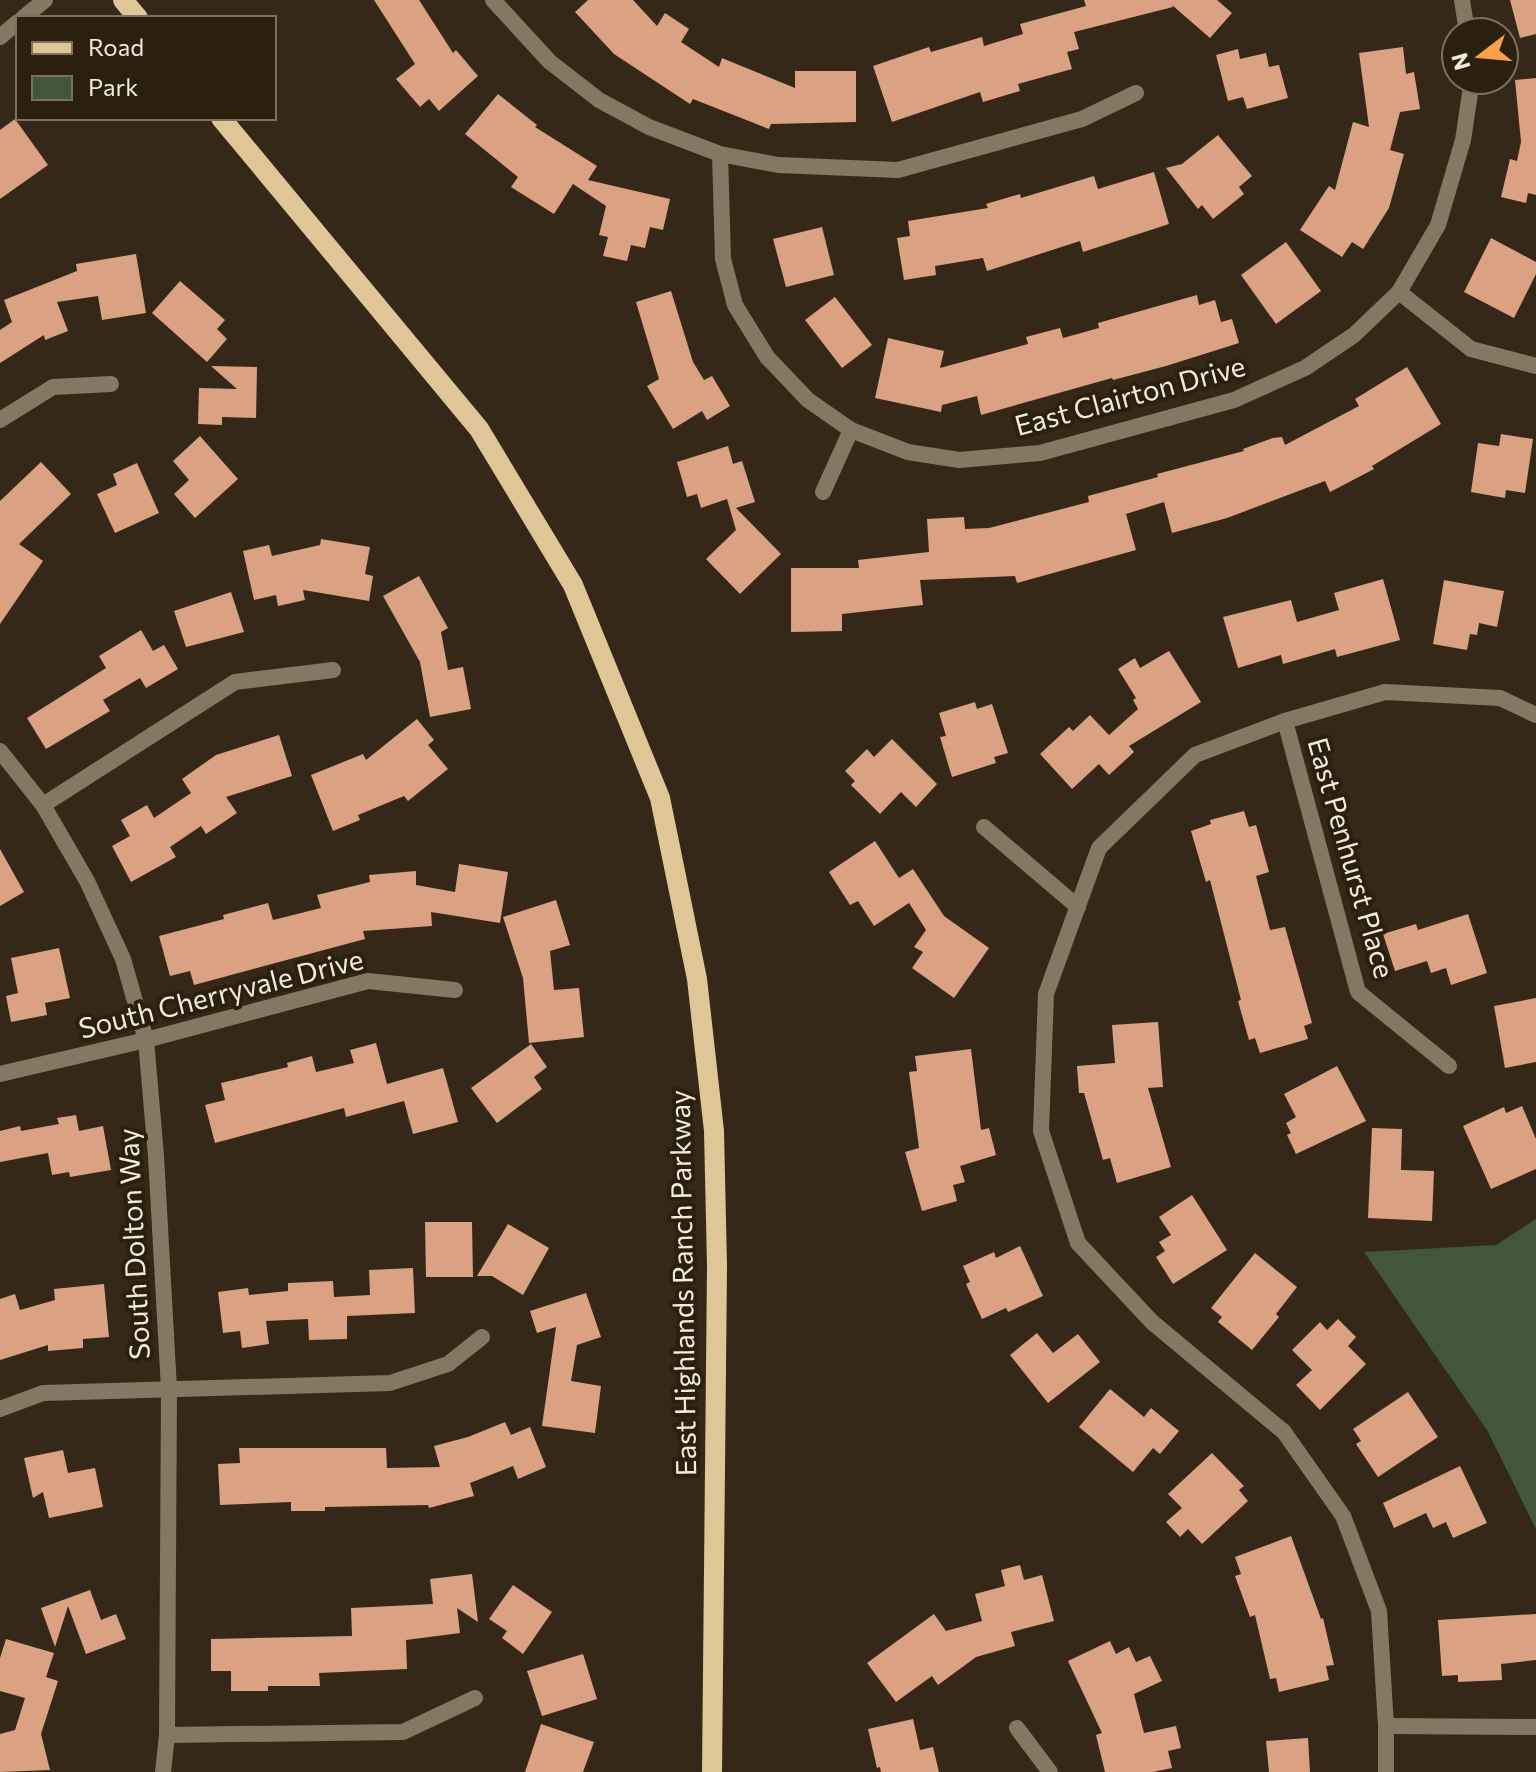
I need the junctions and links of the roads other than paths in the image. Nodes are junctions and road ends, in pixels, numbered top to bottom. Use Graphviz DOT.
graph roads {
  1 [pos="45,0"];
  2 [pos="123,0"];
  3 [pos="493,0"];
  4 [pos="25,16"];
  5 [pos="136,16"];
  6 [pos="16,24"];
  7 [pos="0,37"];
  8 [pos="1136,93"];
  9 [pos="1470,96"];
  10 [pos="223,120"];
  11 [pos="720,154"];
  12 [pos="1399,292"];
  13 [pos="1536,366"];
  14 [pos="111,384"];
  15 [pos="0,420"];
  16 [pos="851,430"];
  17 [pos="823,492"];
  18 [pos="333,670"];
  19 [pos="1536,715"];
  20 [pos="1285,721"];
  21 [pos="0,751"];
  22 [pos="43,805"];
  23 [pos="984,827"];
  24 [pos="1078,907"];
  25 [pos="455,990"];
  26 [pos="146,1040"];
  27 [pos="1449,1066"];
  28 [pos="0,1074"];
  29 [pos="482,1337"];
  30 [pos="169,1389"];
  31 [pos="0,1409"];
  32 [pos="475,1698"];
  33 [pos="1386,1726"];
  34 [pos="1536,1727"];
  35 [pos="1017,1728"];
  36 [pos="167,1735"];
  37 [pos="163,1772"];
  38 [pos="712,1772"];
  39 [pos="1050,1772"];
  40 [pos="1386,1772"];
  1 -- 4 [label="street"];
  2 -- 5 [label="main road"];
  3 -- 11 [label="street"];
  6 -- 7 [label="street"];
  8 -- 11 [label="street"];
  9 -- 12 [label="street, East Clairton Drive"];
  10 -- 38 [label="main road, East Highlands Ranch Parkway"];
  11 -- 16 [label="street, East Clairton Drive"];
  12 -- 13 [label="street"];
  12 -- 16 [label="street, East Clairton Drive"];
  14 -- 15 [label="street"];
  16 -- 17 [label="street"];
  18 -- 22 [label="street"];
  19 -- 20 [label="street"];
  20 -- 24 [label="street"];
  20 -- 27 [label="street, East Penhurst Place"];
  21 -- 22 [label="street, South Dolton Way"];
  22 -- 26 [label="street, South Dolton Way"];
  23 -- 24 [label="street"];
  24 -- 33 [label="street"];
  25 -- 26 [label="street, South Cherryvale Drive"];
  26 -- 28 [label="street, South Cherryvale Drive"];
  26 -- 30 [label="street, South Dolton Way"];
  29 -- 30 [label="street"];
  30 -- 31 [label="street"];
  30 -- 36 [label="street, South Dolton Way"];
  32 -- 36 [label="street"];
  33 -- 34 [label="street"];
  33 -- 40 [label="street"];
  35 -- 39 [label="street"];
  36 -- 37 [label="street, South Dolton Way"];
}
